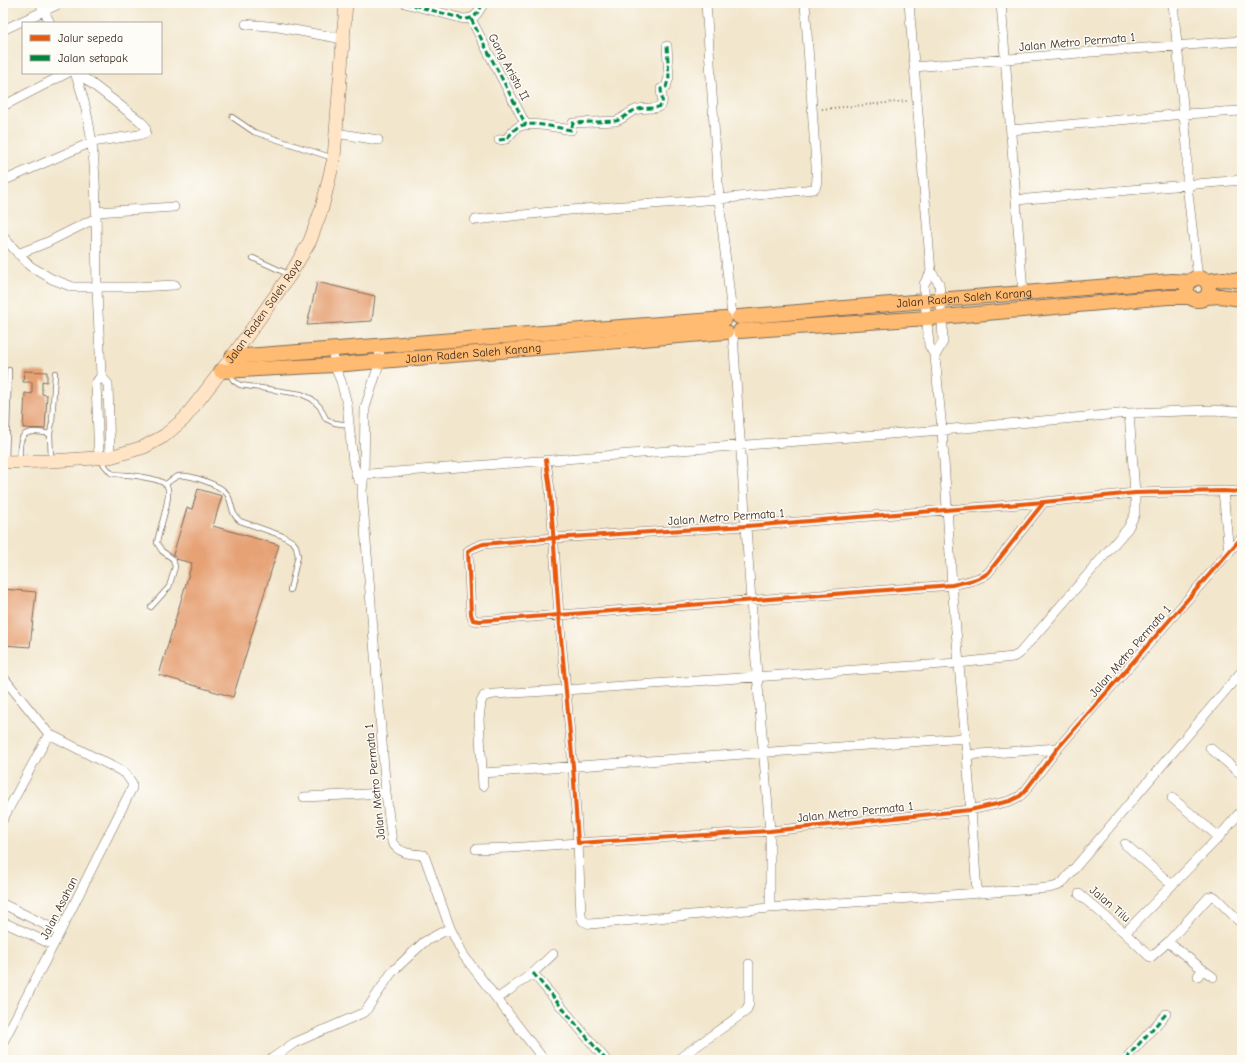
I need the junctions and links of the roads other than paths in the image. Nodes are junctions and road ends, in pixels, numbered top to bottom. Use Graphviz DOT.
graph roads {
  1 [pos="61,3"];
  2 [pos="346,3"];
  3 [pos="405,3"];
  4 [pos="484,3"];
  5 [pos="706,3"];
  6 [pos="805,3"];
  7 [pos="909,3"];
  8 [pos="1001,3"];
  9 [pos="1173,3"];
  10 [pos="42,7"];
  11 [pos="471,19"];
  12 [pos="50,22"];
  13 [pos="246,24"];
  14 [pos="3,30"];
  15 [pos="343,39"];
  16 [pos="1242,41"];
  17 [pos="1178,45"];
  18 [pos="667,46"];
  19 [pos="1005,60"];
  20 [pos="914,67"];
  21 [pos="66,74"];
  22 [pos="75,74"];
  23 [pos="79,74"];
  24 [pos="3,106"];
  25 [pos="1242,111"];
  26 [pos="1184,114"];
  27 [pos="232,116"];
  28 [pos="526,125"];
  29 [pos="1011,130"];
  30 [pos="336,133"];
  31 [pos="378,140"];
  32 [pos="499,140"];
  33 [pos="92,142"];
  34 [pos="334,158"];
  35 [pos="1242,180"];
  36 [pos="3,181"];
  37 [pos="1187,185"];
  38 [pos="719,199"];
  39 [pos="1016,200"];
  40 [pos="174,207"];
  41 [pos="96,215"];
  42 [pos="475,220"];
  43 [pos="3,237"];
  44 [pos="18,254"];
  45 [pos="253,258"];
  46 [pos="931,272"];
  47 [pos="290,275"];
  48 [pos="1198,280"];
  49 [pos="1242,281"];
  50 [pos="175,285"];
  51 [pos="97,288"];
  52 [pos="1023,293"];
  53 [pos="1191,297"];
  54 [pos="1206,297"];
  55 [pos="1242,299"];
  56 [pos="940,300"];
  57 [pos="925,301"];
  58 [pos="942,317"];
  59 [pos="927,318"];
  60 [pos="733,325"];
  61 [pos="379,346"];
  62 [pos="332,350"];
  63 [pos="935,356"];
  64 [pos="232,357"];
  65 [pos="380,361"];
  66 [pos="334,365"];
  67 [pos="9,370"];
  68 [pos="224,371"];
  69 [pos="55,373"];
  70 [pos="1242,412"];
  71 [pos="1129,413"];
  72 [pos="349,425"];
  73 [pos="942,430"];
  74 [pos="50,434"];
  75 [pos="741,446"];
  76 [pos="105,458"];
  77 [pos="546,460"];
  78 [pos="51,461"];
  79 [pos="4,462"];
  80 [pos="20,462"];
  81 [pos="360,474"];
  82 [pos="166,484"];
  83 [pos="1223,491"];
  84 [pos="1242,492"];
  85 [pos="1135,493"];
  86 [pos="1044,502"];
  87 [pos="948,510"];
  88 [pos="747,526"];
  89 [pos="1242,537"];
  90 [pos="554,538"];
  91 [pos="1229,553"];
  92 [pos="952,585"];
  93 [pos="290,590"];
  94 [pos="752,601"];
  95 [pos="151,607"];
  96 [pos="559,616"];
  97 [pos="958,663"];
  98 [pos="1242,671"];
  99 [pos="3,677"];
  100 [pos="758,677"];
  101 [pos="565,690"];
  102 [pos="48,734"];
  103 [pos="965,738"];
  104 [pos="1058,748"];
  105 [pos="1210,748"];
  106 [pos="763,754"];
  107 [pos="967,755"];
  108 [pos="573,766"];
  109 [pos="483,773"];
  110 [pos="1242,775"];
  111 [pos="484,786"];
  112 [pos="386,793"];
  113 [pos="304,797"];
  114 [pos="1172,798"];
  115 [pos="970,810"];
  116 [pos="1242,810"];
  117 [pos="3,819"];
  118 [pos="770,831"];
  119 [pos="1219,837"];
  120 [pos="578,843"];
  121 [pos="1125,844"];
  122 [pos="476,849"];
  123 [pos="1172,885"];
  124 [pos="977,892"];
  125 [pos="1079,894"];
  126 [pos="3,904"];
  127 [pos="770,908"];
  128 [pos="3,922"];
  129 [pos="1242,924"];
  130 [pos="450,928"];
  131 [pos="60,932"];
  132 [pos="1125,933"];
  133 [pos="1168,942"];
  134 [pos="53,945"];
  135 [pos="553,954"];
  136 [pos="749,964"];
  137 [pos="533,973"];
  138 [pos="1213,977"];
  139 [pos="497,999"];
  140 [pos="1166,1014"];
  141 [pos="3,1042"];
  142 [pos="270,1060"];
  143 [pos="544,1060"];
  144 [pos="606,1060"];
  145 [pos="677,1060"];
  146 [pos="1128,1060"];
  1 -- 10 [label="street"];
  2 -- 15 [label="main road, Jalan Raden Saleh Raya"];
  3 -- 11 [label="street"];
  4 -- 11 [label="street"];
  5 -- 38 [label="street, Jalan Metro Permata 1"];
  6 -- 38 [label="street"];
  7 -- 20 [label="street"];
  8 -- 19 [label="street"];
  9 -- 17 [label="street"];
  10 -- 12 [label="street"];
  10 -- 14 [label="street"];
  11 -- 28 [label="street, Gang Arista II"];
  13 -- 15 [label="street"];
  15 -- 30 [label="main road, Jalan Raden Saleh Raya"];
  16 -- 17 [label="street, Jalan Metro Permata 1"];
  17 -- 19 [label="street, Jalan Metro Permata 1"];
  17 -- 26 [label="street"];
  18 -- 28 [label="street"];
  19 -- 20 [label="street, Jalan Metro Permata 1"];
  19 -- 29 [label="street"];
  20 -- 46 [label="street"];
  21 -- 24 [label="street"];
  22 -- 33 [label="street"];
  23 -- 33 [label="street"];
  25 -- 26 [label="street"];
  26 -- 29 [label="street"];
  26 -- 37 [label="street"];
  27 -- 34 [label="lane"];
  28 -- 32 [label="street"];
  29 -- 39 [label="street"];
  30 -- 31 [label="street"];
  30 -- 34 [label="main road, Jalan Raden Saleh Raya"];
  33 -- 36 [label="street"];
  33 -- 41 [label="street"];
  34 -- 47 [label="main road, Jalan Raden Saleh Raya"];
  35 -- 37 [label="street"];
  37 -- 39 [label="street"];
  37 -- 48 [label="street"];
  38 -- 42 [label="street"];
  38 -- 60 [label="street, Jalan Metro Permata 1"];
  39 -- 52 [label="street"];
  40 -- 41 [label="street"];
  41 -- 44 [label="street"];
  41 -- 51 [label="street"];
  43 -- 44 [label="street"];
  44 -- 51 [label="street"];
  45 -- 47 [label="lane"];
  46 -- 56 [label="street"];
  46 -- 57 [label="street"];
  47 -- 64 [label="main road, Jalan Raden Saleh Raya"];
  48 -- 49 [label="main road, Jalan Raden Saleh Karang"];
  48 -- 52 [label="main road, Jalan Raden Saleh Karang"];
  48 -- 53 [label="main road"];
  48 -- 54 [label="main road"];
  50 -- 51 [label="street"];
  51 -- 76 [label="street"];
  52 -- 56 [label="main road, Jalan Raden Saleh Karang"];
  53 -- 54 [label="main road"];
  53 -- 58 [label="main road, Jalan Raden Saleh Karang"];
  54 -- 55 [label="main road"];
  56 -- 57 [label="main road, Jalan Raden Saleh Karang"];
  56 -- 58 [label="street"];
  57 -- 59 [label="street"];
  57 -- 60 [label="main road, Jalan Raden Saleh Karang"];
  58 -- 59 [label="main road, Jalan Raden Saleh Karang"];
  58 -- 63 [label="street"];
  59 -- 60 [label="main road, Jalan Raden Saleh Karang"];
  59 -- 63 [label="street"];
  60 -- 61 [label="main road, Jalan Raden Saleh Karang"];
  60 -- 65 [label="main road, Jalan Raden Saleh Karang"];
  60 -- 75 [label="street, Jalan Metro Permata 1"];
  61 -- 62 [label="main road, Jalan Raden Saleh Karang"];
  61 -- 65 [label="street, Jalan Metro Permata 1"];
  62 -- 64 [label="main road, Jalan Raden Saleh Karang"];
  62 -- 66 [label="street, Jalan Metro Permata 1"];
  63 -- 73 [label="street"];
  64 -- 68 [label="main road, Jalan Raden Saleh Raya"];
  65 -- 66 [label="main road, Jalan Raden Saleh Karang"];
  65 -- 81 [label="street, Jalan Metro Permata 1"];
  66 -- 68 [label="main road, Jalan Raden Saleh Karang"];
  66 -- 72 [label="street, Jalan Metro Permata 1"];
  67 -- 79 [label="lane"];
  68 -- 72 [label="lane"];
  68 -- 76 [label="main road, Jalan Raden Saleh Raya"];
  69 -- 74 [label="lane"];
  70 -- 71 [label="street"];
  71 -- 73 [label="street"];
  71 -- 85 [label="street"];
  72 -- 81 [label="street, Jalan Metro Permata 1"];
  73 -- 75 [label="street"];
  73 -- 87 [label="street"];
  74 -- 78 [label="lane"];
  74 -- 80 [label="lane"];
  75 -- 77 [label="street"];
  75 -- 88 [label="street, Jalan Metro Permata 1"];
  76 -- 78 [label="main road, Jalan Raden Saleh Raya"];
  76 -- 82 [label="lane"];
  77 -- 81 [label="street"];
  77 -- 90 [label="street"];
  78 -- 80 [label="main road, Jalan Raden Saleh Raya"];
  79 -- 80 [label="main road, Jalan Raden Saleh Raya"];
  81 -- 112 [label="street, Jalan Metro Permata 1"];
  82 -- 93 [label="lane"];
  82 -- 95 [label="lane"];
  83 -- 84 [label="street, Jalan Metro Permata 1"];
  83 -- 85 [label="street, Jalan Metro Permata 1"];
  83 -- 91 [label="street"];
  85 -- 86 [label="street, Jalan Metro Permata 1"];
  85 -- 97 [label="street"];
  86 -- 87 [label="street, Jalan Metro Permata 1"];
  86 -- 92 [label="street, Jalan Metro Permata 1"];
  87 -- 88 [label="street, Jalan Metro Permata 1"];
  87 -- 92 [label="street"];
  88 -- 90 [label="street, Jalan Metro Permata 1"];
  88 -- 94 [label="street, Jalan Metro Permata 1"];
  89 -- 91 [label="street, Jalan Metro Permata 1"];
  90 -- 96 [label="street"];
  90 -- 96 [label="street, Jalan Metro Permata 1"];
  91 -- 104 [label="street, Jalan Metro Permata 1"];
  92 -- 94 [label="street, Jalan Metro Permata 1"];
  92 -- 97 [label="street"];
  94 -- 96 [label="street, Jalan Metro Permata 1"];
  94 -- 100 [label="street, Jalan Metro Permata 1"];
  96 -- 101 [label="street"];
  97 -- 100 [label="street"];
  97 -- 103 [label="street"];
  98 -- 124 [label="street"];
  99 -- 102 [label="street"];
  100 -- 101 [label="street"];
  100 -- 106 [label="street, Jalan Metro Permata 1"];
  101 -- 108 [label="street"];
  101 -- 109 [label="street"];
  102 -- 117 [label="street"];
  102 -- 131 [label="street, Jalan Asahan"];
  103 -- 106 [label="street"];
  103 -- 107 [label="street"];
  104 -- 107 [label="street"];
  104 -- 115 [label="street, Jalan Metro Permata 1"];
  105 -- 110 [label="street"];
  106 -- 108 [label="street"];
  106 -- 118 [label="street, Jalan Metro Permata 1"];
  107 -- 115 [label="street"];
  108 -- 109 [label="street"];
  108 -- 120 [label="street"];
  109 -- 111 [label="street"];
  112 -- 113 [label="street"];
  112 -- 130 [label="street, Jalan Metro Permata 1"];
  114 -- 119 [label="street"];
  115 -- 118 [label="street, Jalan Metro Permata 1"];
  115 -- 124 [label="street"];
  116 -- 119 [label="street"];
  118 -- 120 [label="street, Jalan Metro Permata 1"];
  118 -- 127 [label="street, Jalan Metro Permata 1"];
  119 -- 123 [label="street"];
  120 -- 122 [label="street, Jalan Metro Permata 1"];
  120 -- 127 [label="street"];
  121 -- 123 [label="street"];
  123 -- 132 [label="street"];
  124 -- 127 [label="street"];
  125 -- 132 [label="street, Jalan Tilu"];
  126 -- 131 [label="street"];
  128 -- 134 [label="street"];
  129 -- 133 [label="street"];
  130 -- 139 [label="street, Jalan Metro Permata 1"];
  130 -- 142 [label="street"];
  131 -- 134 [label="street, Jalan Asahan"];
  132 -- 133 [label="street, Jalan Tilu"];
  133 -- 138 [label="street"];
  134 -- 141 [label="street, Jalan Asahan"];
  135 -- 137 [label="street"];
  136 -- 145 [label="street"];
  137 -- 139 [label="street"];
  137 -- 144 [label="street"];
  139 -- 143 [label="street, Jalan Metro Permata 1"];
  140 -- 146 [label="street"];
}
